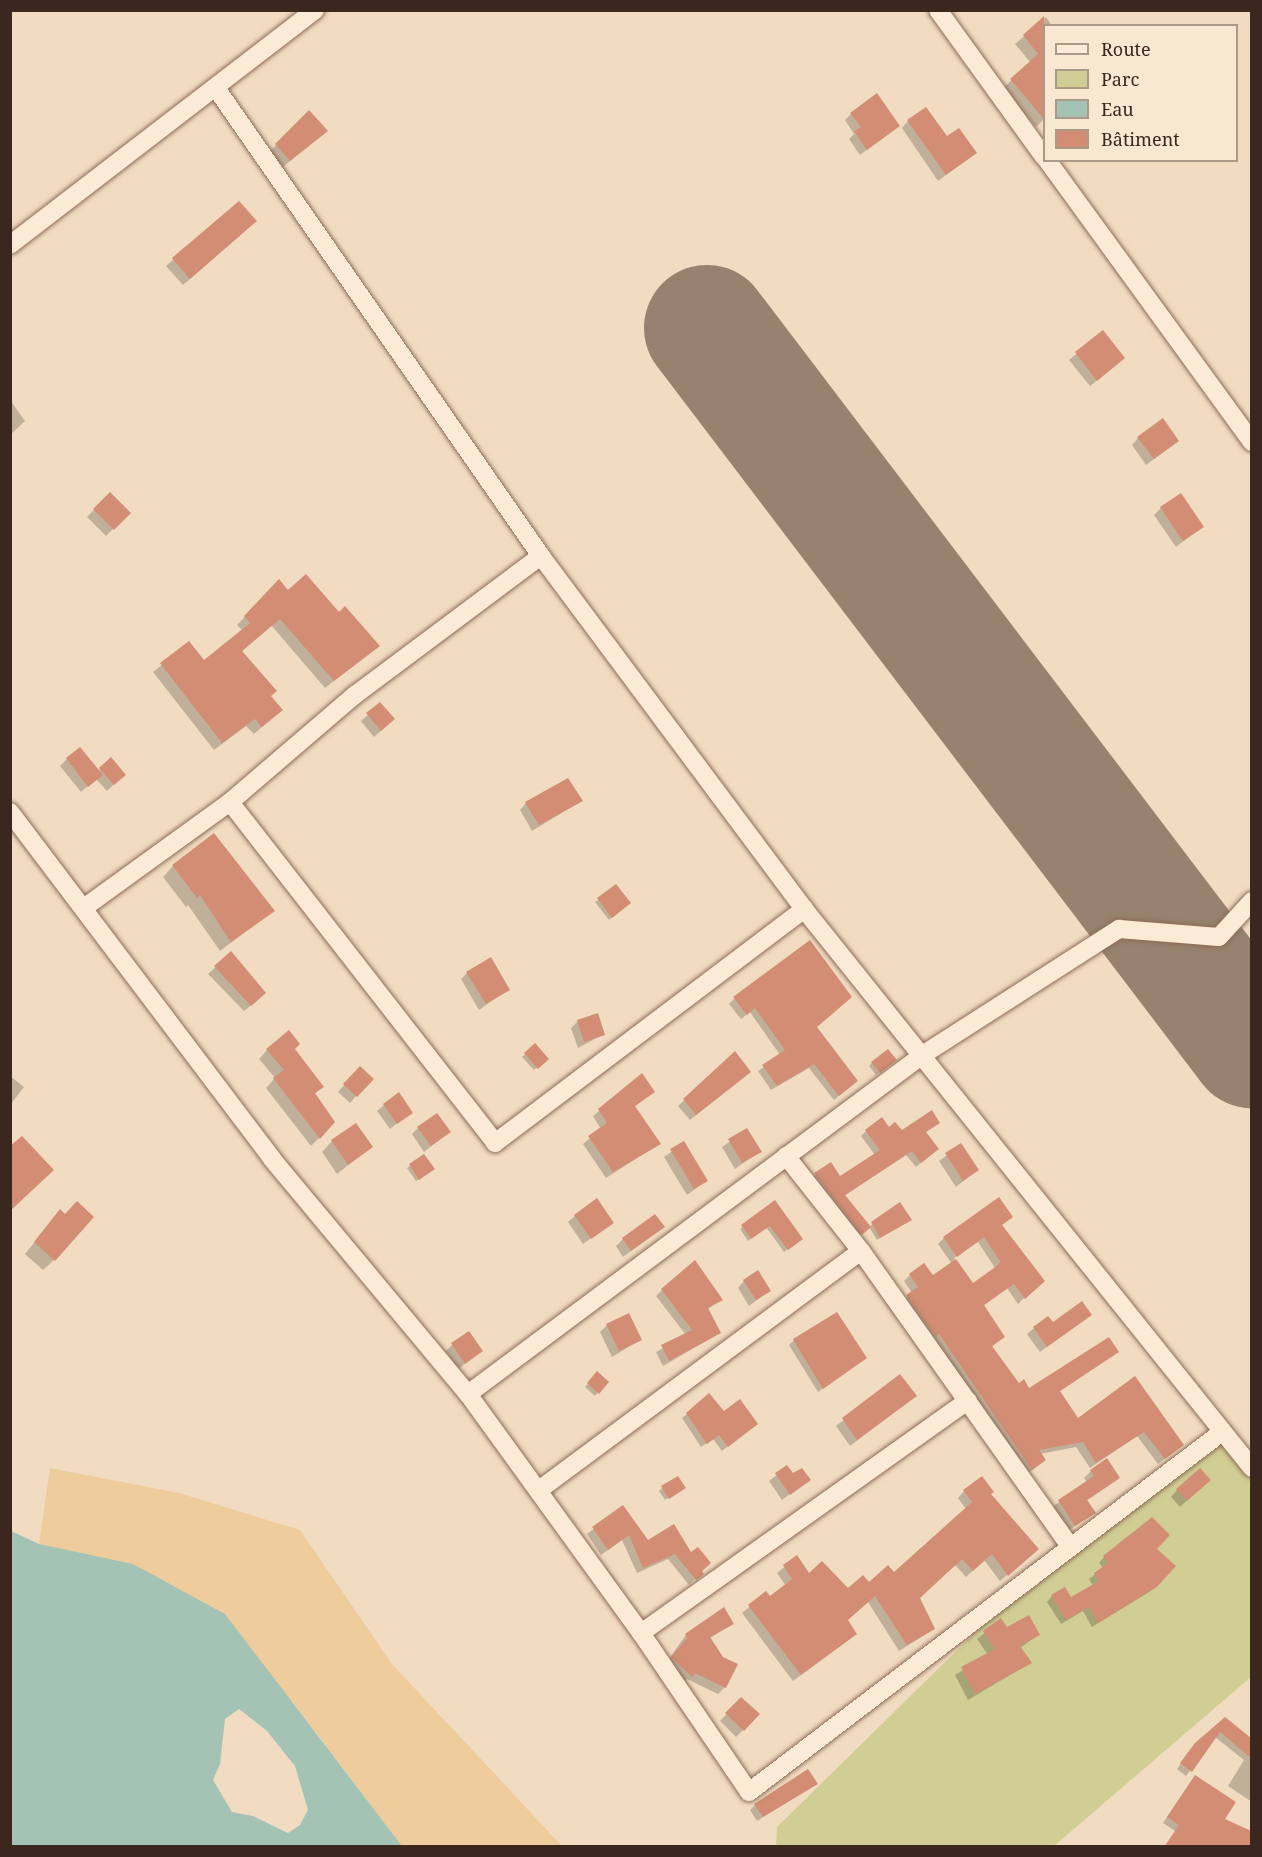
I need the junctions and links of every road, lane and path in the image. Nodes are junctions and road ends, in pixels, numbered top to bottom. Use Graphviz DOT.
graph roads {
  1 [pos="315,10"];
  2 [pos="938,10"];
  3 [pos="216,88"];
  4 [pos="1043,155"];
  5 [pos="1048,162"];
  6 [pos="10,245"];
  7 [pos="1251,442"];
  8 [pos="542,556"];
  9 [pos="230,802"];
  10 [pos="10,812"];
  11 [pos="1251,901"];
  12 [pos="85,907"];
  13 [pos="804,909"];
  14 [pos="924,1054"];
  15 [pos="786,1156"];
  16 [pos="861,1251"];
  17 [pos="468,1394"];
  18 [pos="968,1401"];
  19 [pos="1222,1432"];
  20 [pos="1251,1468"];
  21 [pos="539,1490"];
  22 [pos="1070,1546"];
  23 [pos="641,1633"];
  1 -- 3 [label="street"];
  2 -- 4 [label="street"];
  3 -- 6 [label="street"];
  3 -- 8 [label="street"];
  5 -- 7 [label="street"];
  8 -- 9 [label="street"];
  8 -- 13 [label="street"];
  9 -- 12 [label="street"];
  9 -- 13 [label="street"];
  10 -- 12 [label="street"];
  11 -- 14 [label="street"];
  12 -- 17 [label="street"];
  13 -- 14 [label="street"];
  14 -- 15 [label="street"];
  14 -- 19 [label="street"];
  15 -- 16 [label="street"];
  15 -- 17 [label="street"];
  16 -- 18 [label="street"];
  16 -- 21 [label="street"];
  17 -- 21 [label="street"];
  18 -- 22 [label="street"];
  18 -- 23 [label="street"];
  19 -- 20 [label="street"];
  19 -- 22 [label="street"];
  21 -- 23 [label="street"];
  22 -- 23 [label="street"];
}
